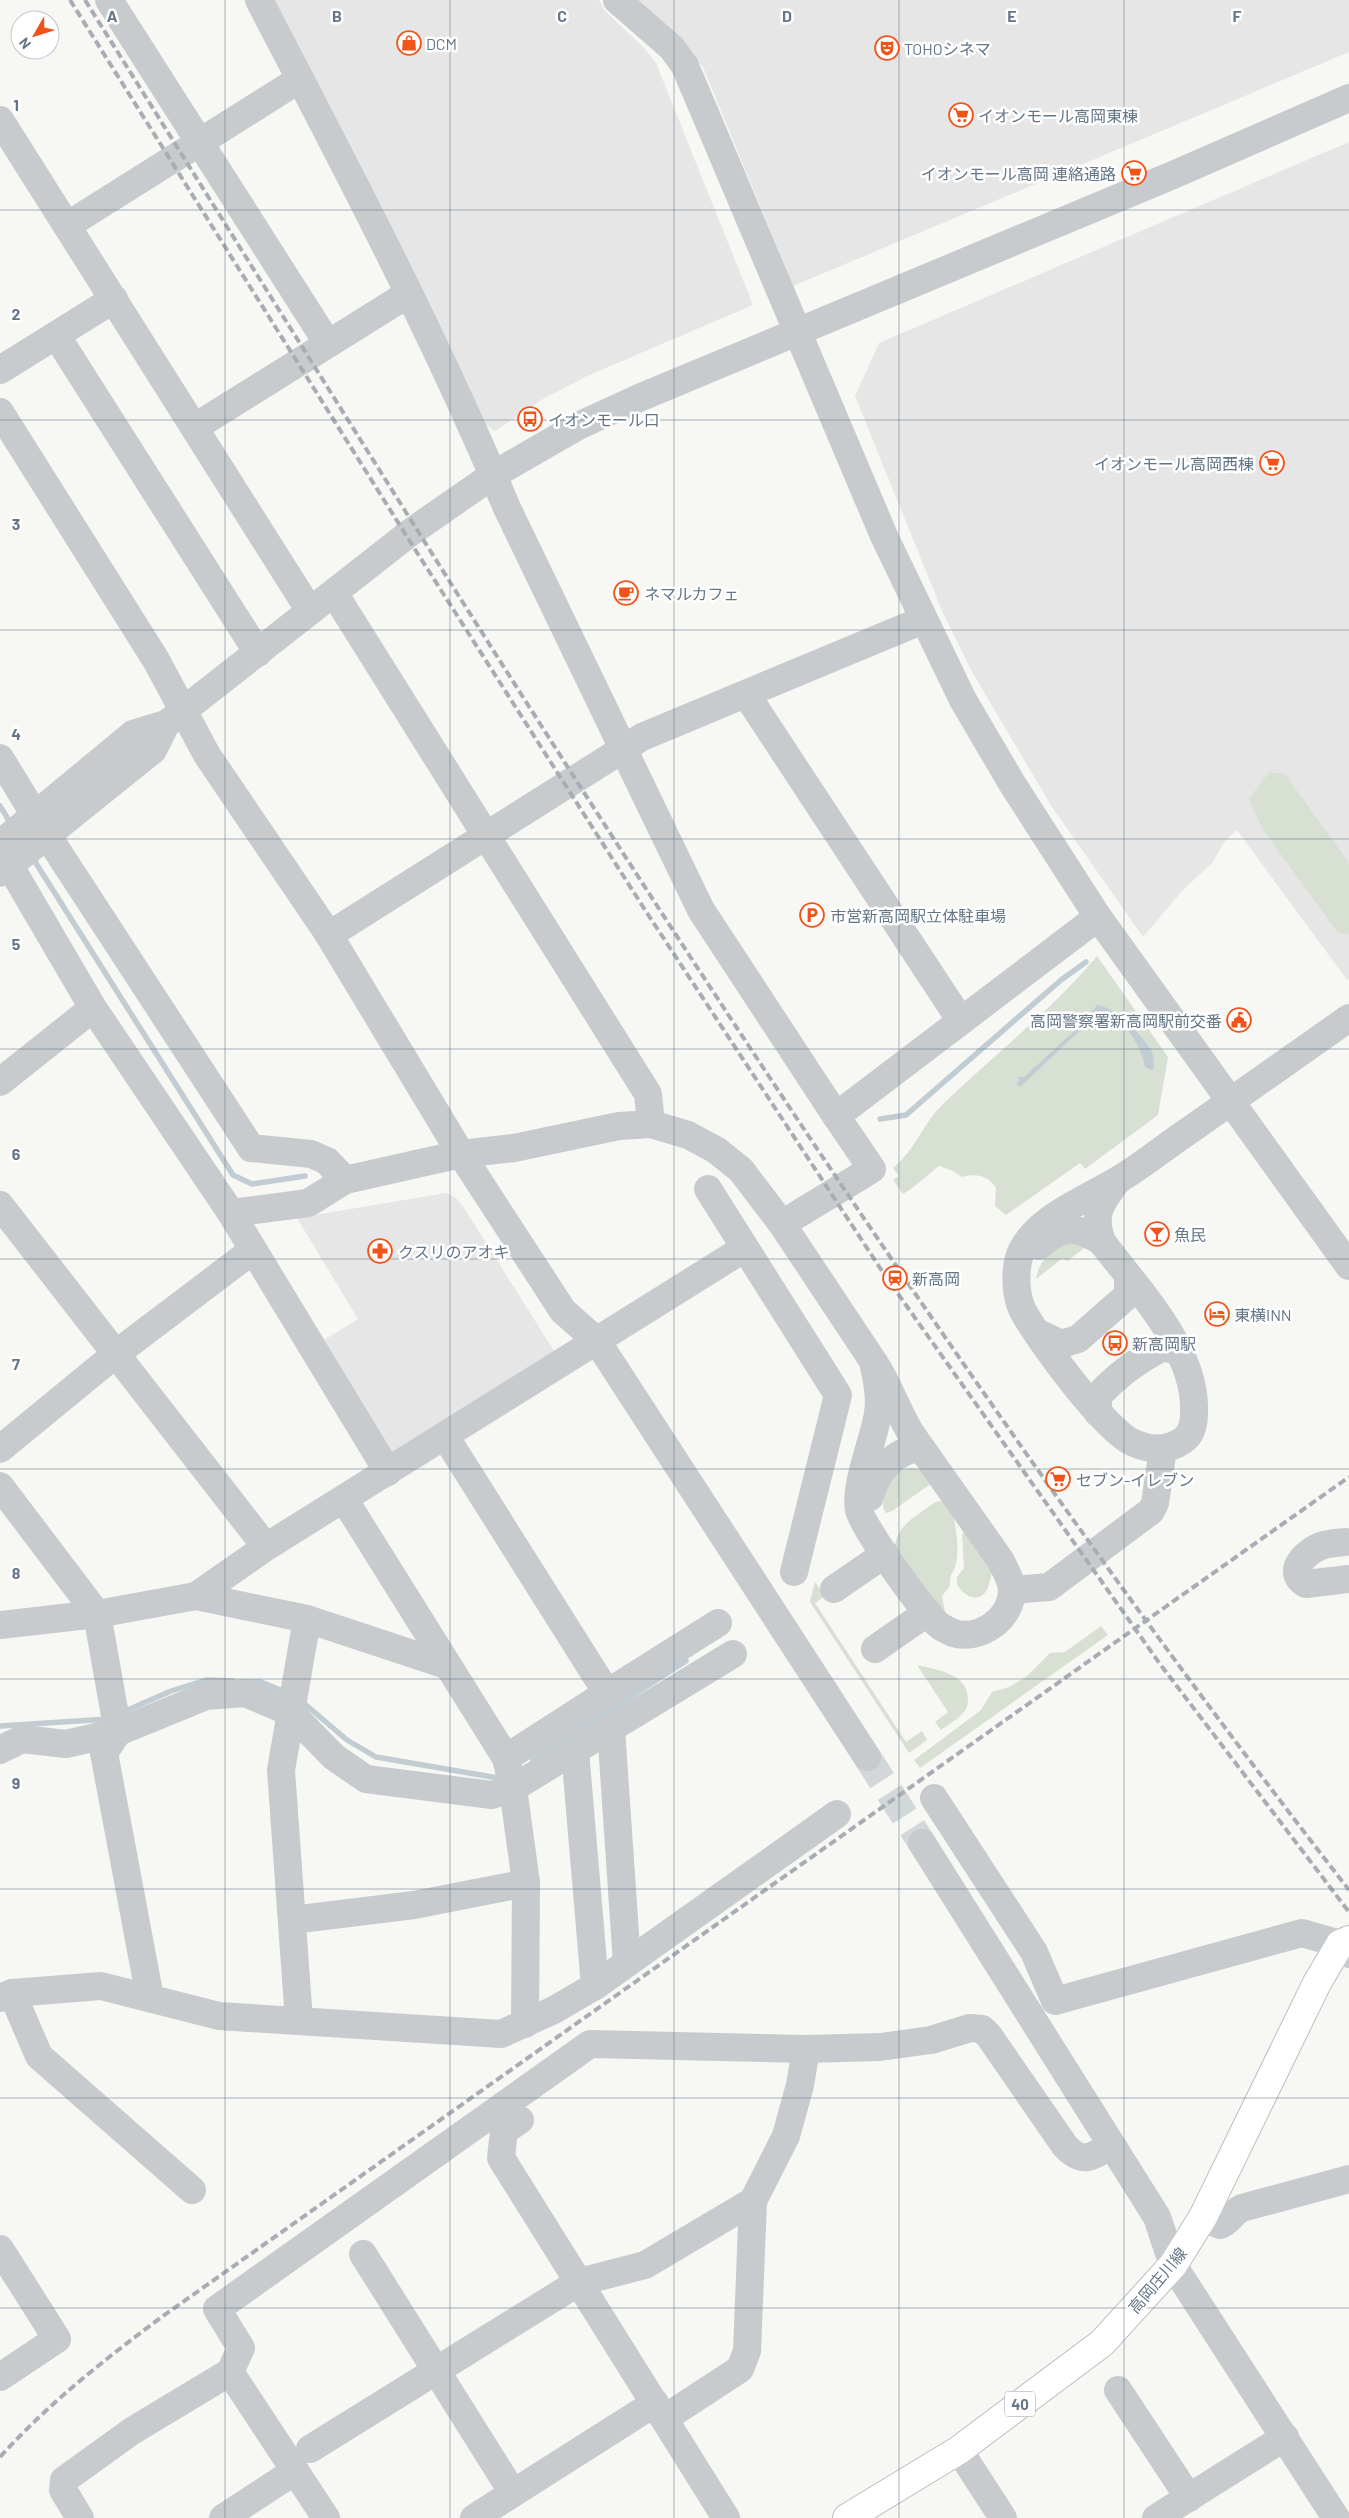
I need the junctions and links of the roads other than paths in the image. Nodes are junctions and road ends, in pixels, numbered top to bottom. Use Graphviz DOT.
graph roads {
  1 [pos="109,0"];
  2 [pos="259,0"];
  3 [pos="617,0"];
  4 [pos="300,79"];
  5 [pos="1349,98"];
  6 [pos="0,120"];
  7 [pos="199,142"];
  8 [pos="68,225"];
  9 [pos="408,294"];
  10 [pos="114,299"];
  11 [pos="796,333"];
  12 [pos="56,335"];
  13 [pos="328,344"];
  14 [pos="0,370"];
  15 [pos="0,412"];
  16 [pos="195,427"];
  17 [pos="494,476"];
  18 [pos="334,593"];
  19 [pos="310,611"];
  20 [pos="923,620"];
  21 [pos="258,653"];
  22 [pos="746,694"];
  23 [pos="174,717"];
  24 [pos="624,749"];
  25 [pos="0,758"];
  26 [pos="486,834"];
  27 [pos="19,844"];
  28 [pos="1098,917"];
  29 [pos="329,935"];
  30 [pos="93,1008"];
  31 [pos="1348,1020"];
  32 [pos="961,1021"];
  33 [pos="0,1082"];
  34 [pos="1230,1102"];
  35 [pos="836,1116"];
  36 [pos="651,1124"];
  37 [pos="461,1154"];
  38 [pos="345,1180"];
  39 [pos="1117,1181"];
  40 [pos="708,1190"];
  41 [pos="0,1204"];
  42 [pos="231,1212"];
  43 [pos="782,1224"];
  44 [pos="1102,1242"];
  45 [pos="745,1248"];
  46 [pos="252,1250"];
  47 [pos="1349,1266"];
  48 [pos="1018,1272"];
  49 [pos="1128,1276"];
  50 [pos="1038,1334"];
  51 [pos="597,1341"];
  52 [pos="1181,1352"];
  53 [pos="117,1353"];
  54 [pos="872,1361"];
  55 [pos="1098,1413"];
  56 [pos="445,1436"];
  57 [pos="921,1448"];
  58 [pos="0,1449"];
  59 [pos="1163,1449"];
  60 [pos="388,1472"];
  61 [pos="0,1486"];
  62 [pos="344,1499"];
  63 [pos="870,1531"];
  64 [pos="266,1547"];
  65 [pos="1348,1547"];
  66 [pos="885,1554"];
  67 [pos="794,1572"];
  68 [pos="1349,1579"];
  69 [pos="834,1589"];
  70 [pos="1012,1590"];
  71 [pos="196,1596"];
  72 [pos="928,1612"];
  73 [pos="97,1614"];
  74 [pos="307,1619"];
  75 [pos="718,1623"];
  76 [pos="0,1625"];
  77 [pos="875,1649"];
  78 [pos="733,1654"];
  79 [pos="446,1665"];
  80 [pos="607,1693"];
  81 [pos="290,1712"];
  82 [pos="611,1729"];
  83 [pos="118,1732"];
  84 [pos="0,1750"];
  85 [pos="575,1751"];
  86 [pos="867,1757"];
  87 [pos="510,1774"];
  88 [pos="934,1798"];
  89 [pos="837,1814"];
  90 [pos="922,1843"];
  91 [pos="526,1883"];
  92 [pos="292,1920"];
  93 [pos="1346,1946"];
  94 [pos="627,1963"];
  95 [pos="595,1986"];
  96 [pos="6,1996"];
  97 [pos="150,1998"];
  98 [pos="299,2021"];
  99 [pos="525,2024"];
  100 [pos="806,2049"];
  101 [pos="520,2120"];
  102 [pos="1110,2144"];
  103 [pos="1349,2179"];
  104 [pos="192,2190"];
  105 [pos="753,2201"];
  106 [pos="1204,2217"];
  107 [pos="0,2249"];
  108 [pos="363,2254"];
  109 [pos="1173,2265"];
  110 [pos="579,2282"];
  111 [pos="436,2370"];
  112 [pos="230,2372"];
  113 [pos="0,2377"];
  114 [pos="1118,2390"];
  115 [pos="660,2410"];
  116 [pos="1285,2437"];
  117 [pos="310,2448"];
  118 [pos="959,2450"];
  119 [pos="295,2471"];
  120 [pos="513,2493"];
  121 [pos="1188,2506"];
  122 [pos="80,2518"];
  123 [pos="223,2518"];
  124 [pos="326,2518"];
  125 [pos="474,2518"];
  126 [pos="726,2518"];
  127 [pos="847,2518"];
  128 [pos="1003,2518"];
  129 [pos="1156,2518"];
  130 [pos="1336,2518"];
  1 -- 7 [label="street"];
  2 -- 4 [label="street"];
  3 -- 11 [label="street"];
  4 -- 7 [label="street"];
  4 -- 9 [label="street"];
  5 -- 11 [label="street"];
  6 -- 8 [label="street"];
  7 -- 8 [label="street"];
  7 -- 13 [label="street"];
  8 -- 10 [label="street"];
  9 -- 13 [label="street"];
  9 -- 17 [label="street"];
  10 -- 12 [label="street"];
  10 -- 16 [label="street"];
  11 -- 17 [label="street"];
  11 -- 20 [label="street"];
  12 -- 14 [label="street"];
  12 -- 21 [label="street"];
  13 -- 16 [label="street"];
  15 -- 23 [label="street"];
  16 -- 19 [label="street"];
  17 -- 18 [label="street"];
  17 -- 24 [label="street"];
  18 -- 19 [label="street"];
  18 -- 26 [label="street"];
  19 -- 21 [label="street"];
  20 -- 22 [label="street"];
  20 -- 28 [label="street"];
  21 -- 23 [label="street"];
  22 -- 24 [label="street"];
  22 -- 32 [label="street"];
  23 -- 27 [label="street"];
  23 -- 29 [label="street"];
  24 -- 26 [label="street"];
  24 -- 35 [label="street"];
  25 -- 27 [label="street"];
  26 -- 29 [label="street"];
  26 -- 36 [label="street"];
  27 -- 30 [label="street"];
  27 -- 38 [label="street"];
  28 -- 32 [label="street"];
  28 -- 34 [label="street"];
  29 -- 37 [label="street"];
  30 -- 33 [label="street"];
  30 -- 42 [label="street"];
  31 -- 34 [label="street"];
  32 -- 35 [label="street"];
  34 -- 39 [label="street"];
  34 -- 47 [label="street"];
  35 -- 43 [label="street"];
  36 -- 37 [label="street"];
  36 -- 43 [label="street"];
  37 -- 38 [label="street"];
  37 -- 51 [label="street"];
  38 -- 42 [label="street"];
  39 -- 44 [label="street"];
  39 -- 48 [label="street"];
  40 -- 45 [label="street"];
  41 -- 53 [label="street"];
  42 -- 46 [label="street"];
  43 -- 54 [label="street"];
  44 -- 48 [label="street"];
  44 -- 49 [label="street"];
  45 -- 51 [label="street"];
  45 -- 67 [label="street"];
  46 -- 53 [label="street"];
  46 -- 60 [label="street"];
  48 -- 50 [label="street"];
  49 -- 50 [label="street"];
  49 -- 52 [label="street"];
  50 -- 55 [label="street"];
  51 -- 56 [label="street"];
  51 -- 86 [label="street"];
  52 -- 55 [label="street"];
  52 -- 59 [label="street"];
  53 -- 58 [label="street"];
  53 -- 64 [label="street"];
  54 -- 57 [label="street"];
  54 -- 63 [label="street"];
  55 -- 59 [label="street"];
  56 -- 60 [label="street"];
  56 -- 80 [label="street"];
  57 -- 63 [label="street"];
  57 -- 70 [label="street"];
  59 -- 70 [label="street"];
  60 -- 62 [label="street"];
  61 -- 73 [label="street"];
  62 -- 64 [label="street"];
  62 -- 79 [label="street"];
  63 -- 66 [label="street"];
  64 -- 71 [label="street"];
  65 -- 68 [label="street"];
  66 -- 69 [label="street"];
  66 -- 72 [label="street"];
  70 -- 72 [label="street"];
  71 -- 73 [label="street"];
  71 -- 74 [label="street"];
  72 -- 77 [label="street"];
  73 -- 76 [label="street"];
  73 -- 83 [label="street"];
  74 -- 79 [label="street"];
  74 -- 81 [label="street"];
  75 -- 80 [label="street"];
  78 -- 82 [label="street"];
  79 -- 87 [label="street"];
  80 -- 87 [label="street"];
  81 -- 83 [label="street"];
  81 -- 87 [label="street"];
  81 -- 92 [label="street"];
  82 -- 85 [label="street"];
  82 -- 94 [label="street"];
  83 -- 84 [label="street"];
  83 -- 97 [label="street"];
  85 -- 87 [label="street"];
  85 -- 95 [label="street"];
  87 -- 91 [label="street"];
  88 -- 93 [label="street"];
  89 -- 94 [label="street"];
  90 -- 102 [label="street"];
  91 -- 92 [label="street"];
  91 -- 99 [label="street"];
  92 -- 98 [label="street"];
  93 -- 106 [label="main road, 高岡庄川線 / 40"];
  94 -- 95 [label="street"];
  95 -- 99 [label="street"];
  96 -- 97 [label="street"];
  96 -- 104 [label="street"];
  97 -- 98 [label="street"];
  98 -- 99 [label="street"];
  100 -- 102 [label="street"];
  100 -- 105 [label="street"];
  100 -- 112 [label="street"];
  101 -- 110 [label="street"];
  102 -- 109 [label="street"];
  103 -- 106 [label="street"];
  105 -- 110 [label="street"];
  105 -- 115 [label="street"];
  106 -- 109 [label="main road, 高岡庄川線 / 40"];
  107 -- 113 [label="street"];
  108 -- 111 [label="street"];
  109 -- 116 [label="street"];
  109 -- 118 [label="main road, 高岡庄川線 / 40"];
  110 -- 111 [label="street"];
  110 -- 115 [label="street"];
  111 -- 117 [label="street"];
  111 -- 120 [label="street"];
  112 -- 119 [label="street"];
  112 -- 122 [label="street"];
  114 -- 121 [label="street"];
  115 -- 120 [label="street"];
  115 -- 126 [label="street"];
  116 -- 121 [label="street"];
  116 -- 130 [label="street"];
  118 -- 127 [label="main road, 高岡庄川線 / 40"];
  118 -- 128 [label="street"];
  119 -- 123 [label="street"];
  119 -- 124 [label="street"];
  120 -- 125 [label="street"];
  121 -- 129 [label="street"];
}
